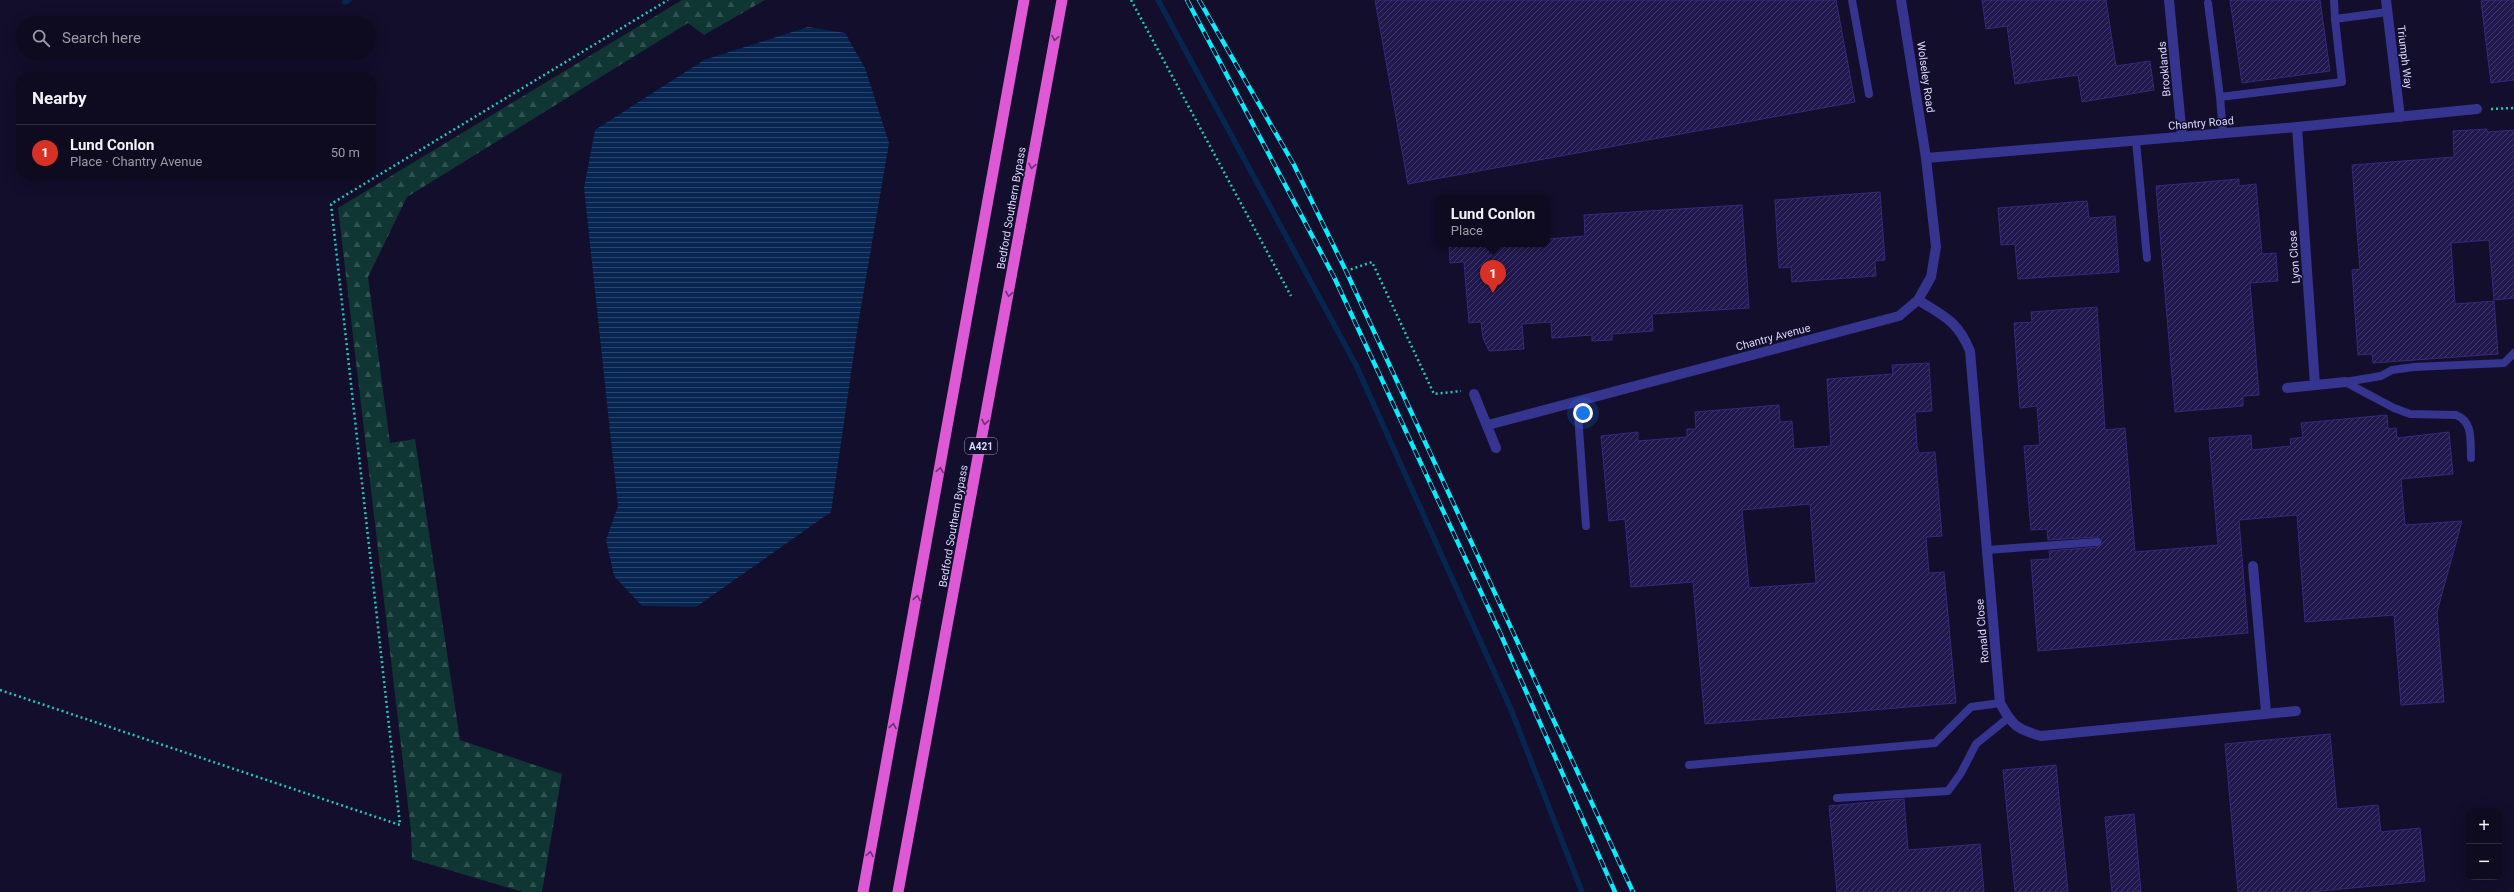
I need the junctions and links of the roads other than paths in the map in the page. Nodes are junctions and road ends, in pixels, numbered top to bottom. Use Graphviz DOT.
graph roads {
  1 [pos="1024,0"];
  2 [pos="1062,0"];
  3 [pos="1852,0"];
  4 [pos="1901,0"];
  5 [pos="2169,0"];
  6 [pos="2334,0"];
  7 [pos="2386,0"];
  8 [pos="2208,2"];
  9 [pos="2387,12"];
  10 [pos="2335,19"];
  11 [pos="1869,94"];
  12 [pos="2220,97"];
  13 [pos="2477,109"];
  14 [pos="2400,117"];
  15 [pos="2297,127"];
  16 [pos="2223,133"];
  17 [pos="2182,137"];
  18 [pos="2136,141"];
  19 [pos="1926,158"];
  20 [pos="2147,258"];
  21 [pos="1918,300"];
  22 [pos="2514,353"];
  23 [pos="2345,382"];
  24 [pos="2315,385"];
  25 [pos="2287,388"];
  26 [pos="1474,394"];
  27 [pos="1577,401"];
  28 [pos="1488,425"];
  29 [pos="1496,448"];
  30 [pos="2471,458"];
  31 [pos="1586,526"];
  32 [pos="2097,542"];
  33 [pos="1987,550"];
  34 [pos="2253,566"];
  35 [pos="2000,703"];
  36 [pos="2296,711"];
  37 [pos="2266,712"];
  38 [pos="2008,718"];
  39 [pos="1689,765"];
  40 [pos="1837,798"];
  41 [pos="863,892"];
  42 [pos="898,892"];
  41 -- 1 [label="highway, Bedford Southern Bypass, one-way"];
  2 -- 42 [label="highway, Bedford Southern Bypass / A421, one-way"];
  3 -- 11 [label="lane"];
  4 -- 19 [label="street, Wolseley Road"];
  5 -- 17 [label="street, Brooklands"];
  6 -- 10 [label="lane"];
  7 -- 9 [label="street, Triumph Way"];
  8 -- 12 [label="lane"];
  9 -- 10 [label="lane"];
  9 -- 14 [label="street, Triumph Way"];
  10 -- 12 [label="lane"];
  12 -- 16 [label="lane"];
  13 -- 14 [label="street, Chantry Road"];
  14 -- 15 [label="street, Chantry Road"];
  15 -- 16 [label="street, Chantry Road"];
  15 -- 24 [label="street, Lyon Close"];
  16 -- 17 [label="street, Chantry Road"];
  17 -- 18 [label="street, Chantry Road"];
  18 -- 19 [label="street, Chantry Road"];
  18 -- 20 [label="lane"];
  19 -- 21 [label="street, Chantry Avenue"];
  21 -- 27 [label="street, Chantry Avenue"];
  21 -- 33 [label="street, Ronald Close"];
  22 -- 23 [label="lane"];
  23 -- 24 [label="street"];
  23 -- 30 [label="lane"];
  24 -- 25 [label="street"];
  26 -- 28 [label="street"];
  27 -- 28 [label="street, Chantry Avenue"];
  27 -- 31 [label="lane"];
  28 -- 29 [label="street"];
  32 -- 33 [label="lane"];
  33 -- 35 [label="street, Ronald Close"];
  34 -- 37 [label="street"];
  35 -- 38 [label="street, Ronald Close"];
  35 -- 39 [label="lane"];
  36 -- 37 [label="street, Ronald Close"];
  37 -- 38 [label="street, Ronald Close"];
  38 -- 40 [label="lane"];
}
